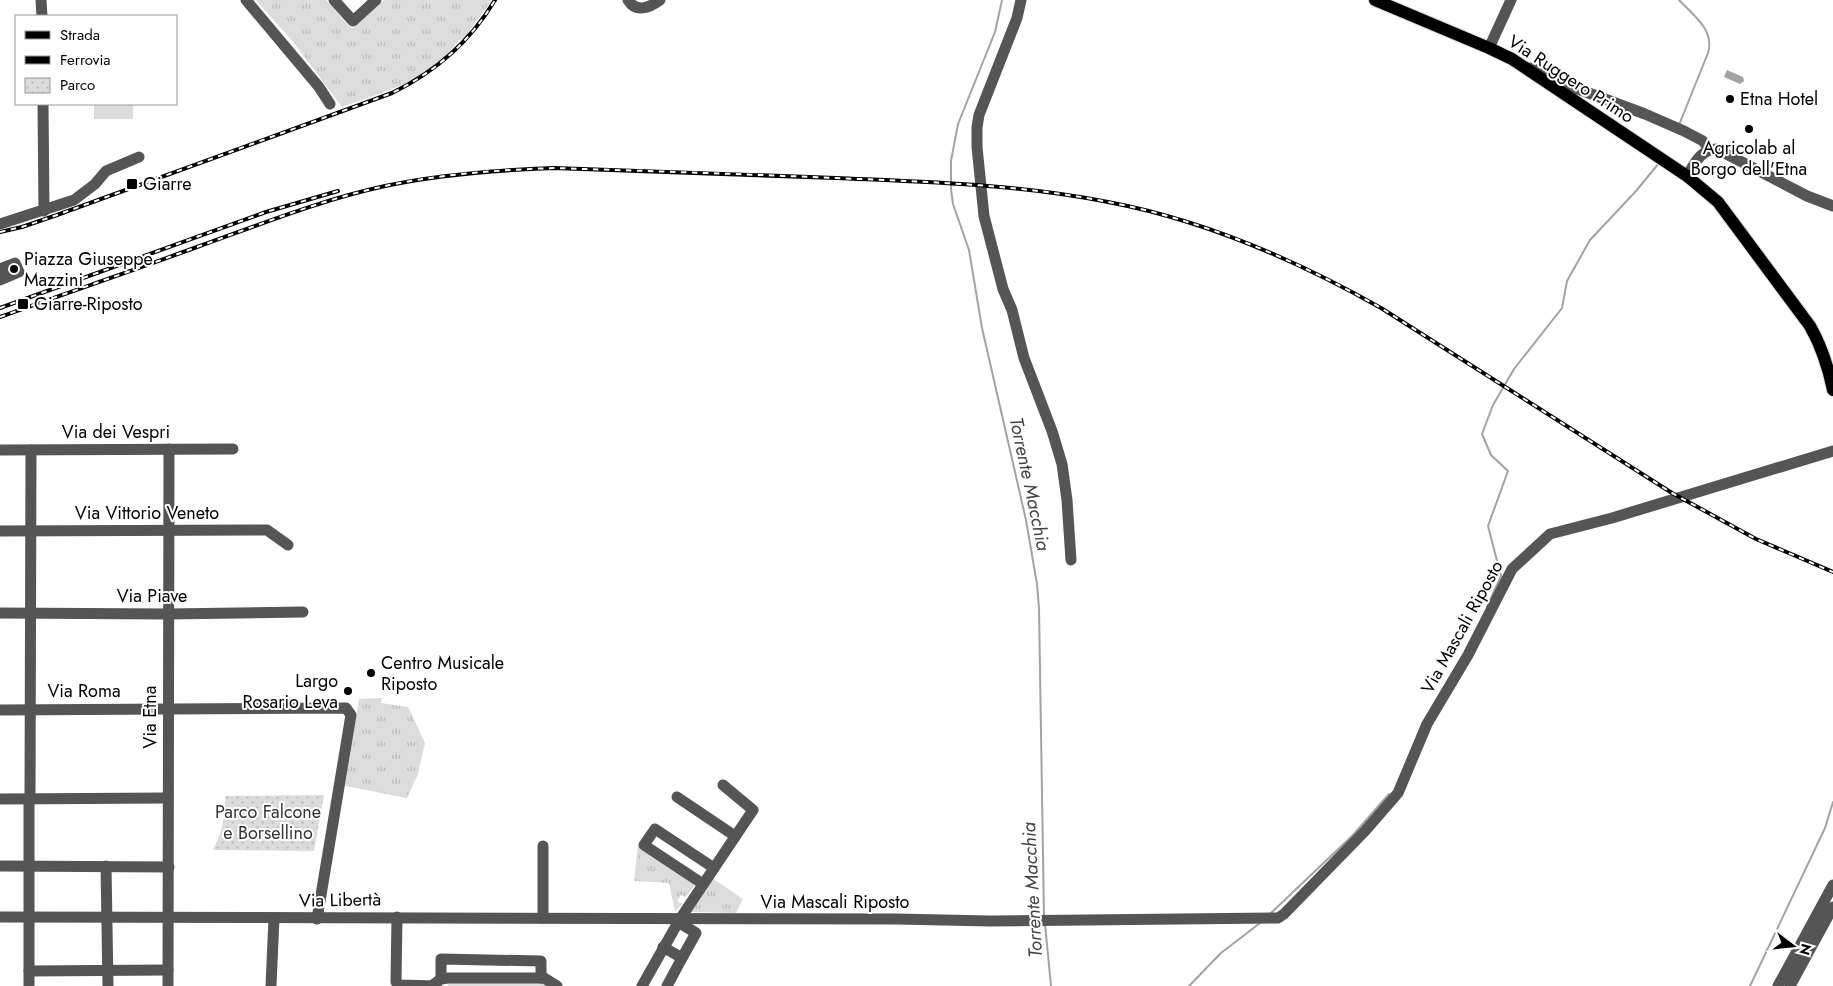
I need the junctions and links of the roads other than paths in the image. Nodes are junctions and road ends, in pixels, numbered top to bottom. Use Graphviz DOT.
graph roads {
  1 [pos="41,0"];
  2 [pos="246,0"];
  3 [pos="334,0"];
  4 [pos="628,0"];
  5 [pos="660,0"];
  6 [pos="1021,0"];
  7 [pos="1375,0"];
  8 [pos="1511,0"];
  9 [pos="373,1"];
  10 [pos="42,15"];
  11 [pos="1489,48"];
  12 [pos="1523,66"];
  13 [pos="330,104"];
  14 [pos="43,105"];
  15 [pos="1708,150"];
  16 [pos="139,157"];
  17 [pos="1688,176"];
  18 [pos="1833,206"];
  19 [pos="44,211"];
  20 [pos="0,224"];
  21 [pos="0,269"];
  22 [pos="0,280"];
  23 [pos="1833,390"];
  24 [pos="169,449"];
  25 [pos="233,449"];
  26 [pos="0,450"];
  27 [pos="31,450"];
  28 [pos="1833,451"];
  29 [pos="32,530"];
  30 [pos="169,530"];
  31 [pos="0,531"];
  32 [pos="288,545"];
  33 [pos="1071,560"];
  34 [pos="303,612"];
  35 [pos="0,613"];
  36 [pos="32,613"];
  37 [pos="168,614"];
  38 [pos="168,708"];
  39 [pos="31,709"];
  40 [pos="0,710"];
  41 [pos="723,785"];
  42 [pos="676,797"];
  43 [pos="30,798"];
  44 [pos="168,798"];
  45 [pos="0,799"];
  46 [pos="736,836"];
  47 [pos="543,846"];
  48 [pos="0,866"];
  49 [pos="28,866"];
  50 [pos="106,866"];
  51 [pos="168,867"];
  52 [pos="714,868"];
  53 [pos="703,884"];
  54 [pos="1833,886"];
  55 [pos="1833,907"];
  56 [pos="0,917"];
  57 [pos="28,917"];
  58 [pos="108,917"];
  59 [pos="396,917"];
  60 [pos="168,918"];
  61 [pos="274,918"];
  62 [pos="543,918"];
  63 [pos="317,919"];
  64 [pos="679,921"];
  65 [pos="664,947"];
  66 [pos="682,958"];
  67 [pos="168,970"];
  68 [pos="29,971"];
  69 [pos="108,971"];
  70 [pos="541,978"];
  71 [pos="437,983"];
  72 [pos="647,984"];
  73 [pos="28,986"];
  74 [pos="108,986"];
  75 [pos="168,986"];
  76 [pos="271,986"];
  77 [pos="558,986"];
  78 [pos="667,986"];
  79 [pos="1778,986"];
  80 [pos="1790,986"];
  1 -- 10 [label="street"];
  2 -- 13 [label="street"];
  3 -- 9 [label="street"];
  4 -- 5 [label="street"];
  6 -- 33 [label="street"];
  7 -- 11 [label="main road, Via Ruggero Primo"];
  8 -- 11 [label="street"];
  11 -- 12 [label="main road, Via Ruggero Primo"];
  12 -- 15 [label="street"];
  12 -- 17 [label="main road, Via Ruggero Primo"];
  14 -- 19 [label="street"];
  15 -- 17 [label="street"];
  15 -- 18 [label="street"];
  16 -- 19 [label="street"];
  17 -- 23 [label="main road, Via Ruggero Primo"];
  19 -- 20 [label="street"];
  21 -- 22 [label="street"];
  24 -- 25 [label="street, Via dei Vespri"];
  24 -- 27 [label="street, Via dei Vespri"];
  24 -- 30 [label="street, Via Etna"];
  26 -- 27 [label="street, Via dei Vespri"];
  27 -- 29 [label="street"];
  28 -- 64 [label="street, Via Mascali Riposto"];
  29 -- 30 [label="street, Via Vittorio Veneto"];
  29 -- 31 [label="street, Via Vittorio Veneto"];
  29 -- 36 [label="street"];
  30 -- 32 [label="street, Via Vittorio Veneto"];
  30 -- 37 [label="street, Via Etna"];
  34 -- 37 [label="street, Via Piave"];
  35 -- 36 [label="street, Via Piave"];
  36 -- 37 [label="street, Via Piave"];
  36 -- 39 [label="street"];
  37 -- 38 [label="street, Via Etna"];
  38 -- 39 [label="street, Via Roma"];
  38 -- 44 [label="street, Via Etna"];
  38 -- 63 [label="street, Via Roma"];
  39 -- 40 [label="street, Via Roma"];
  39 -- 43 [label="street"];
  41 -- 46 [label="street"];
  42 -- 46 [label="street"];
  43 -- 44 [label="street"];
  43 -- 45 [label="street"];
  43 -- 49 [label="street"];
  44 -- 51 [label="street, Via Etna"];
  46 -- 52 [label="street"];
  47 -- 62 [label="street"];
  48 -- 49 [label="street"];
  49 -- 50 [label="street"];
  49 -- 57 [label="street"];
  50 -- 51 [label="street"];
  50 -- 58 [label="street"];
  51 -- 60 [label="street, Via Etna"];
  52 -- 53 [label="street"];
  52 -- 53 [label="street"];
  53 -- 64 [label="street"];
  54 -- 79 [label="street"];
  55 -- 80 [label="street"];
  56 -- 57 [label="street, Via Libertà"];
  57 -- 58 [label="street, Via Libertà"];
  57 -- 68 [label="street"];
  58 -- 60 [label="street, Via Libertà"];
  58 -- 69 [label="street"];
  59 -- 62 [label="street, Via Libertà"];
  59 -- 63 [label="street, Via Libertà"];
  59 -- 71 [label="street"];
  60 -- 61 [label="street, Via Libertà"];
  60 -- 67 [label="street, Via Etna"];
  61 -- 63 [label="street, Via Libertà"];
  61 -- 76 [label="street"];
  62 -- 64 [label="street, Via Libertà"];
  64 -- 65 [label="street"];
  64 -- 66 [label="street"];
  65 -- 66 [label="street"];
  65 -- 72 [label="street"];
  66 -- 78 [label="street"];
  67 -- 69 [label="street"];
  67 -- 75 [label="street, Via Etna"];
  68 -- 69 [label="street"];
  68 -- 73 [label="street"];
  69 -- 74 [label="street"];
  70 -- 71 [label="street"];
  70 -- 71 [label="street"];
  70 -- 77 [label="street"];
}
